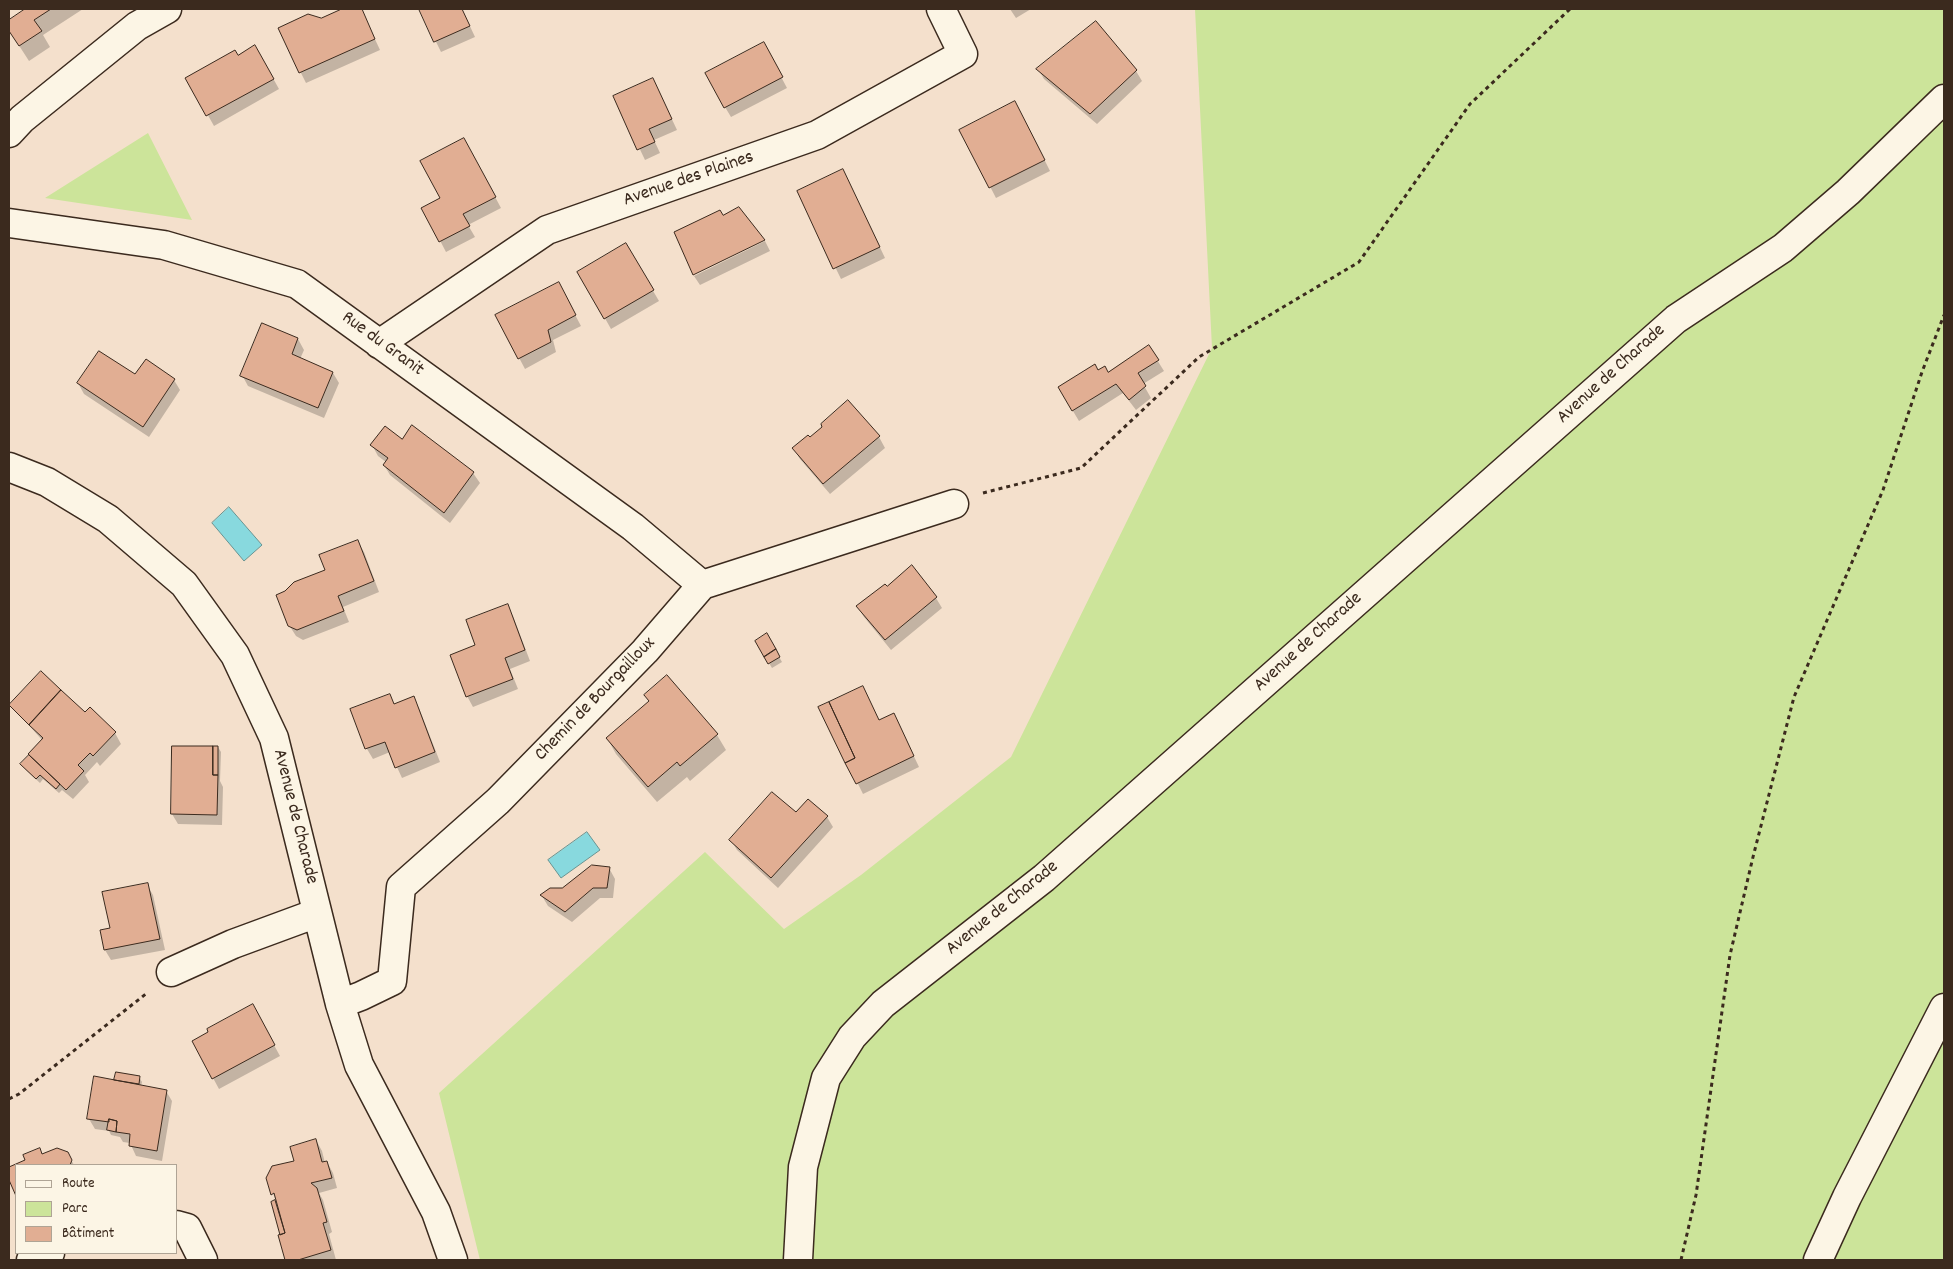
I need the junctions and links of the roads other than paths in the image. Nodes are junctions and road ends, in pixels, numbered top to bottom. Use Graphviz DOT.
graph roads {
  1 [pos="167,9"];
  2 [pos="940,9"];
  3 [pos="1944,100"];
  4 [pos="13,117"];
  5 [pos="9,223"];
  6 [pos="379,344"];
  7 [pos="9,467"];
  8 [pos="954,504"];
  9 [pos="702,585"];
  10 [pos="318,913"];
  11 [pos="171,972"];
  12 [pos="340,1004"];
  13 [pos="1944,1008"];
  14 [pos="178,1226"];
  15 [pos="47,1254"];
  16 [pos="31,1260"];
  17 [pos="203,1260"];
  18 [pos="453,1260"];
  19 [pos="798,1260"];
  20 [pos="1818,1260"];
  1 -- 4 [label="street"];
  2 -- 6 [label="street, Avenue des Plaines"];
  3 -- 19 [label="street, Avenue de Charade"];
  5 -- 6 [label="street, Rue du Granit"];
  6 -- 9 [label="street, Rue du Granit"];
  7 -- 10 [label="street, Avenue de Charade"];
  8 -- 9 [label="street"];
  9 -- 12 [label="street, Chemin de Bourgailloux"];
  10 -- 11 [label="street"];
  10 -- 12 [label="street, Avenue de Charade"];
  12 -- 18 [label="street, Avenue de Charade"];
  13 -- 20 [label="street"];
  14 -- 17 [label="street"];
  15 -- 16 [label="street"];
}
